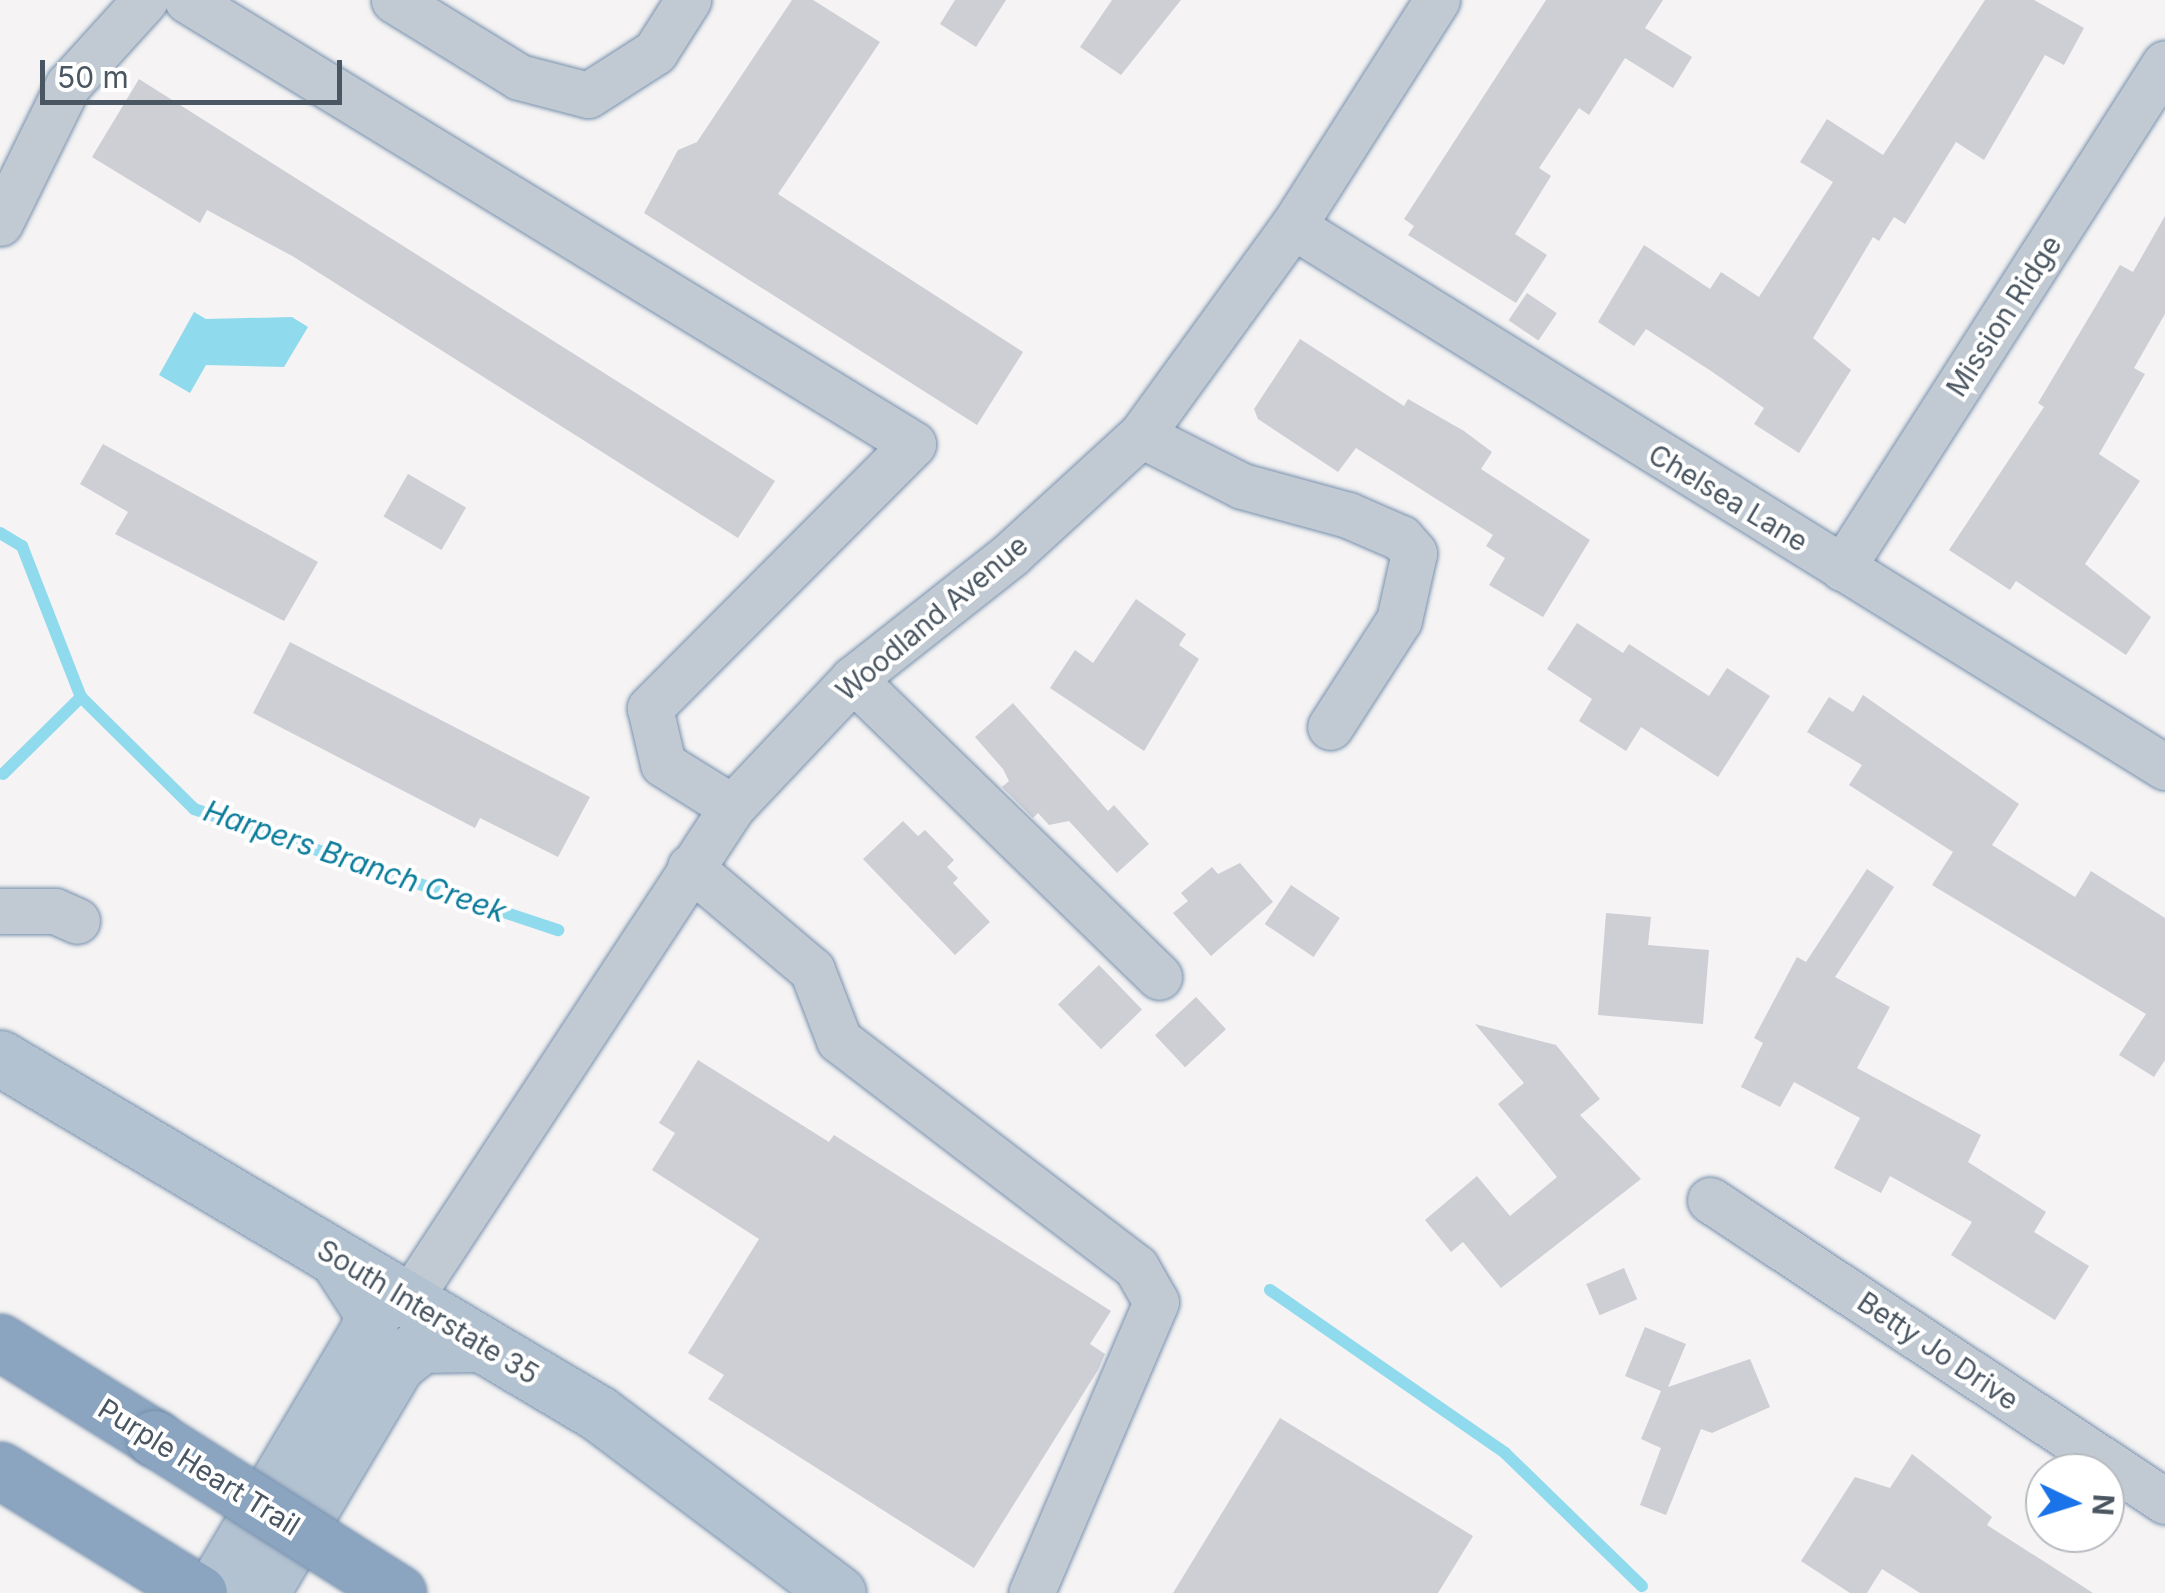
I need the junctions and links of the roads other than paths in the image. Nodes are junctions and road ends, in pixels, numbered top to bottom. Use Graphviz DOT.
graph roads {
  1 [pos="144,0"];
  2 [pos="187,0"];
  3 [pos="394,0"];
  4 [pos="688,0"];
  5 [pos="1437,0"];
  6 [pos="2165,63"];
  7 [pos="0,223"];
  8 [pos="1294,226"];
  9 [pos="1141,435"];
  10 [pos="1842,568"];
  11 [pos="853,679"];
  12 [pos="1330,727"];
  13 [pos="2165,767"];
  14 [pos="732,807"];
  15 [pos="690,867"];
  16 [pos="0,910"];
  17 [pos="77,922"];
  18 [pos="1159,976"];
  19 [pos="0,1058"];
  20 [pos="1710,1200"];
  21 [pos="336,1257"];
  22 [pos="409,1299"];
  23 [pos="0,1342"];
  24 [pos="478,1344"];
  25 [pos="0,1470"];
  26 [pos="2165,1502"];
  27 [pos="199,1593"];
  28 [pos="212,1593"];
  29 [pos="261,1593"];
  30 [pos="398,1593"];
  31 [pos="838,1593"];
  32 [pos="1031,1593"];
  1 -- 7 [label="street"];
  2 -- 14 [label="street"];
  3 -- 4 [label="street"];
  5 -- 8 [label="street, Woodland Avenue"];
  6 -- 10 [label="street, Mission Ridge"];
  8 -- 9 [label="street, Woodland Avenue"];
  8 -- 10 [label="street, Chelsea Lane"];
  9 -- 11 [label="street, Woodland Avenue"];
  9 -- 12 [label="street"];
  10 -- 13 [label="street, Chelsea Lane"];
  11 -- 14 [label="street, Woodland Avenue"];
  11 -- 18 [label="street"];
  14 -- 15 [label="street, Woodland Avenue"];
  15 -- 22 [label="street, Woodland Avenue"];
  15 -- 32 [label="street"];
  16 -- 17 [label="street"];
  19 -- 21 [label="main road, South Interstate 35"];
  20 -- 26 [label="street, Betty Jo Drive"];
  21 -- 22 [label="main road, South Interstate 35"];
  21 -- 28 [label="main road"];
  22 -- 24 [label="main road, South Interstate 35"];
  23 -- 30 [label="highway, Purple Heart Trail, bridge"];
  24 -- 29 [label="main road"];
  24 -- 31 [label="main road, South Interstate 35"];
  25 -- 27 [label="highway"];
}
